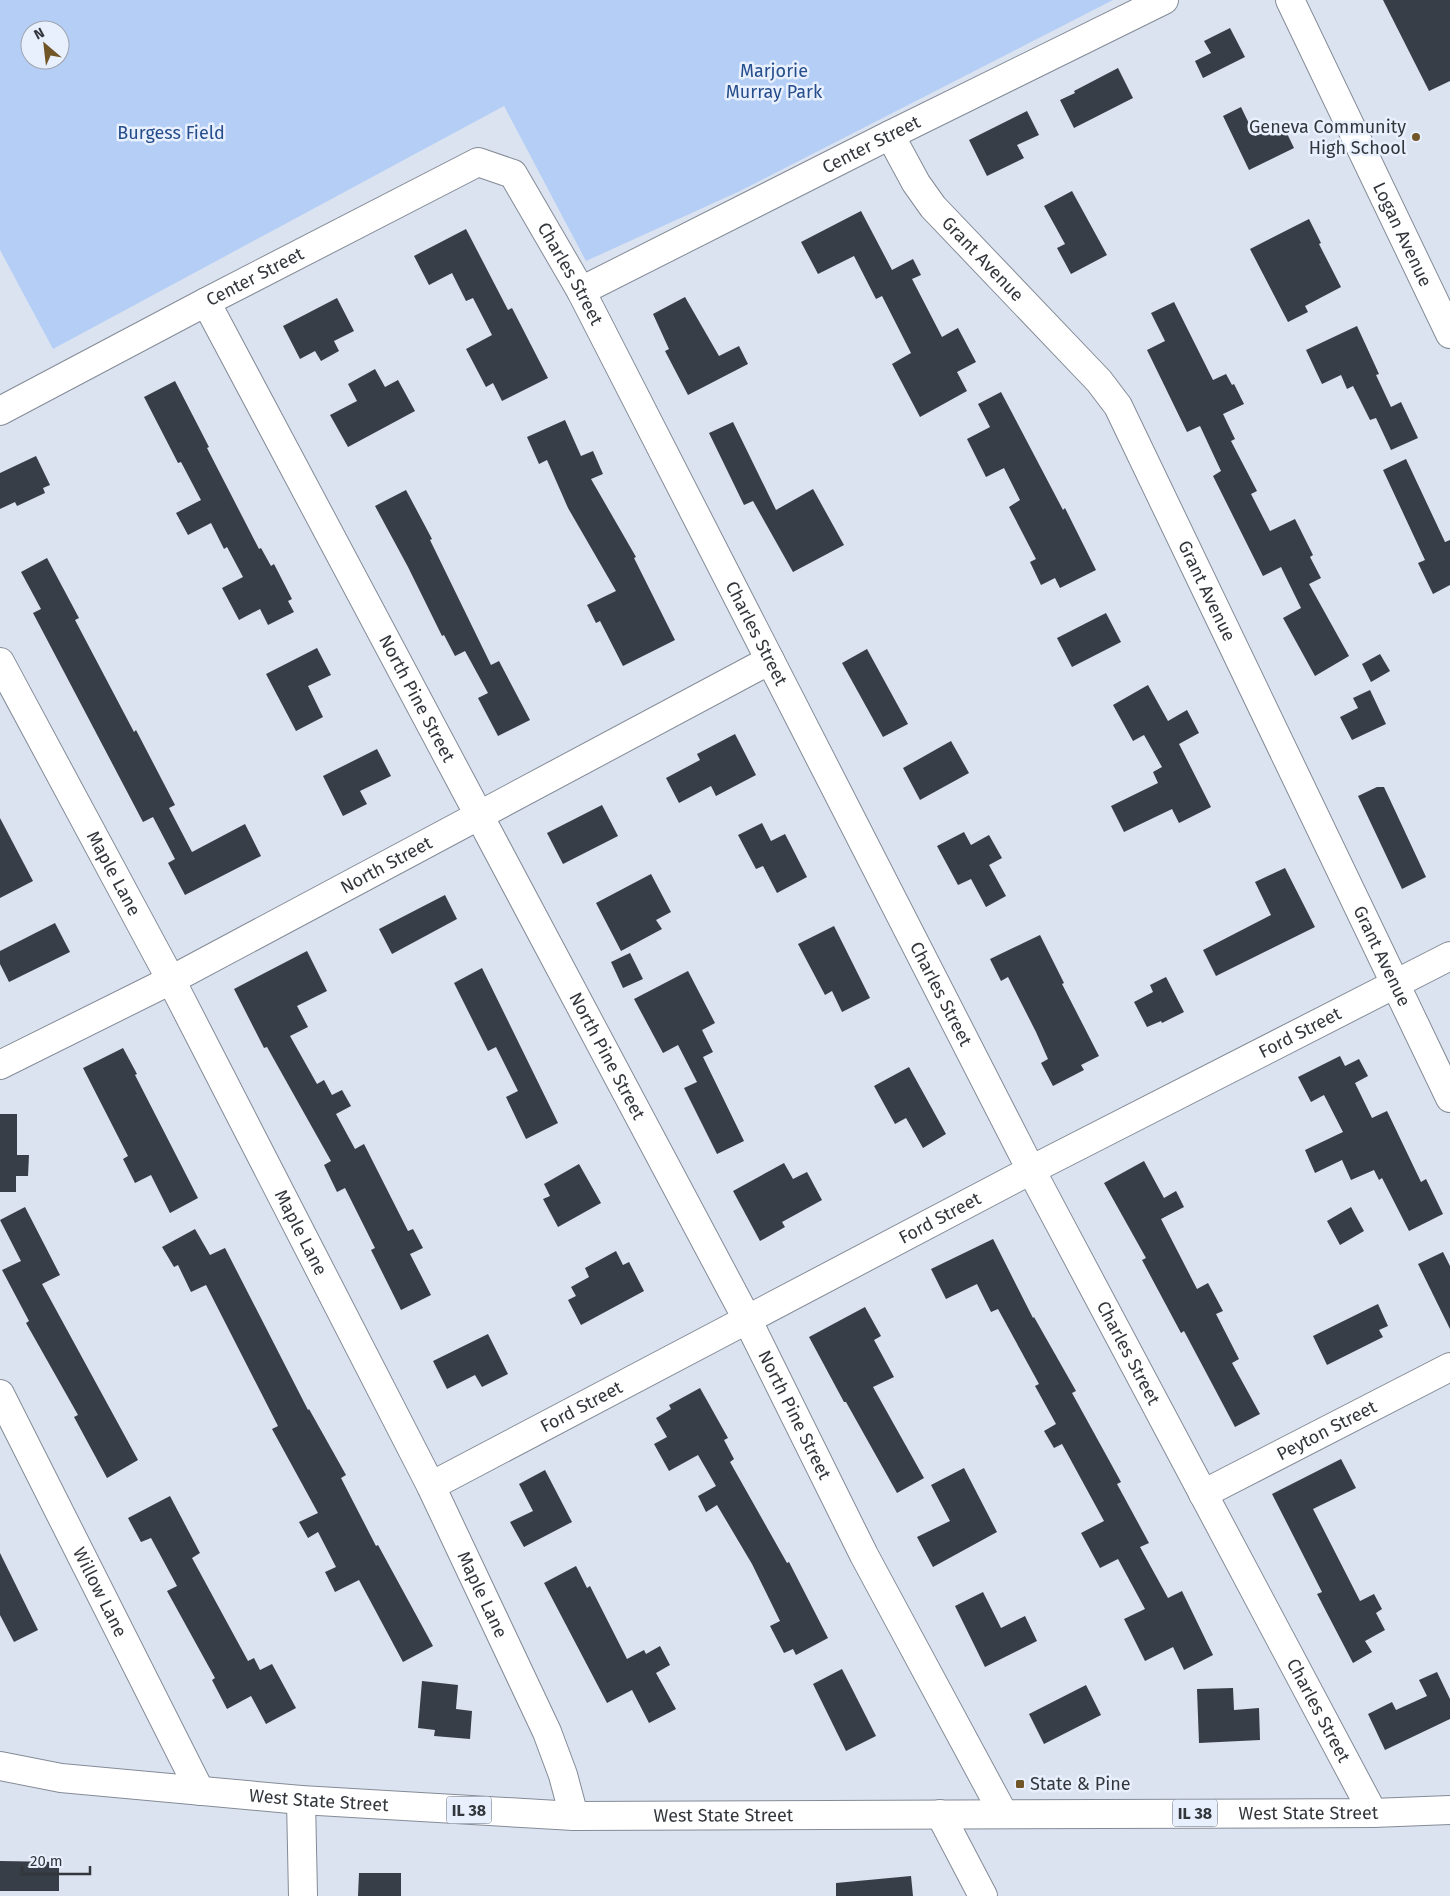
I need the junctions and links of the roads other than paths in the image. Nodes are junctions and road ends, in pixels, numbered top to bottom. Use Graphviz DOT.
graph roads {
  1 [pos="1164,0"];
  2 [pos="1290,0"];
  3 [pos="890,135"];
  4 [pos="513,174"];
  5 [pos="581,292"];
  6 [pos="206,302"];
  7 [pos="1450,334"];
  8 [pos="0,411"];
  9 [pos="770,660"];
  10 [pos="0,662"];
  11 [pos="479,816"];
  12 [pos="1450,956"];
  13 [pos="171,980"];
  14 [pos="1395,984"];
  15 [pos="0,1065"];
  16 [pos="1450,1098"];
  17 [pos="1031,1170"];
  18 [pos="747,1319"];
  19 [pos="1450,1367"];
  20 [pos="0,1394"];
  21 [pos="431,1486"];
  22 [pos="1203,1494"];
  23 [pos="0,1766"];
  24 [pos="200,1791"];
  25 [pos="301,1800"];
  26 [pos="1450,1810"];
  27 [pos="1003,1813"];
  28 [pos="1373,1813"];
  29 [pos="940,1814"];
  30 [pos="574,1816"];
  31 [pos="303,1896"];
  32 [pos="983,1896"];
  1 -- 3 [label="street, Center Street"];
  2 -- 7 [label="street, Logan Avenue"];
  3 -- 5 [label="street, Center Street"];
  3 -- 14 [label="street, Grant Avenue"];
  4 -- 5 [label="street, Charles Street"];
  4 -- 6 [label="street, Center Street"];
  5 -- 9 [label="street, Charles Street"];
  6 -- 8 [label="street, Center Street"];
  6 -- 11 [label="street, North Pine Street"];
  9 -- 11 [label="street, North Street"];
  9 -- 17 [label="street, Charles Street"];
  10 -- 13 [label="street, Maple Lane"];
  11 -- 13 [label="street, North Street"];
  11 -- 18 [label="street, North Pine Street"];
  12 -- 14 [label="street, Ford Street"];
  13 -- 15 [label="street, North Street"];
  13 -- 21 [label="street, Maple Lane"];
  14 -- 16 [label="street, Grant Avenue"];
  14 -- 17 [label="street, Ford Street"];
  17 -- 18 [label="street, Ford Street"];
  17 -- 22 [label="street, Charles Street"];
  18 -- 21 [label="street, Ford Street"];
  18 -- 27 [label="street, North Pine Street"];
  19 -- 22 [label="street, Peyton Street"];
  20 -- 24 [label="street, Willow Lane"];
  21 -- 30 [label="street, Maple Lane"];
  22 -- 28 [label="street, Charles Street"];
  23 -- 24 [label="street, West State Street / IL 38"];
  24 -- 25 [label="street, West State Street / IL 38"];
  25 -- 30 [label="street, West State Street / IL 38"];
  25 -- 31 [label="street"];
  26 -- 28 [label="street, West State Street / IL 38"];
  27 -- 28 [label="street, West State Street / IL 38"];
  27 -- 29 [label="street, West State Street / IL 38"];
  29 -- 30 [label="street, West State Street / IL 38"];
  29 -- 32 [label="street"];
}
